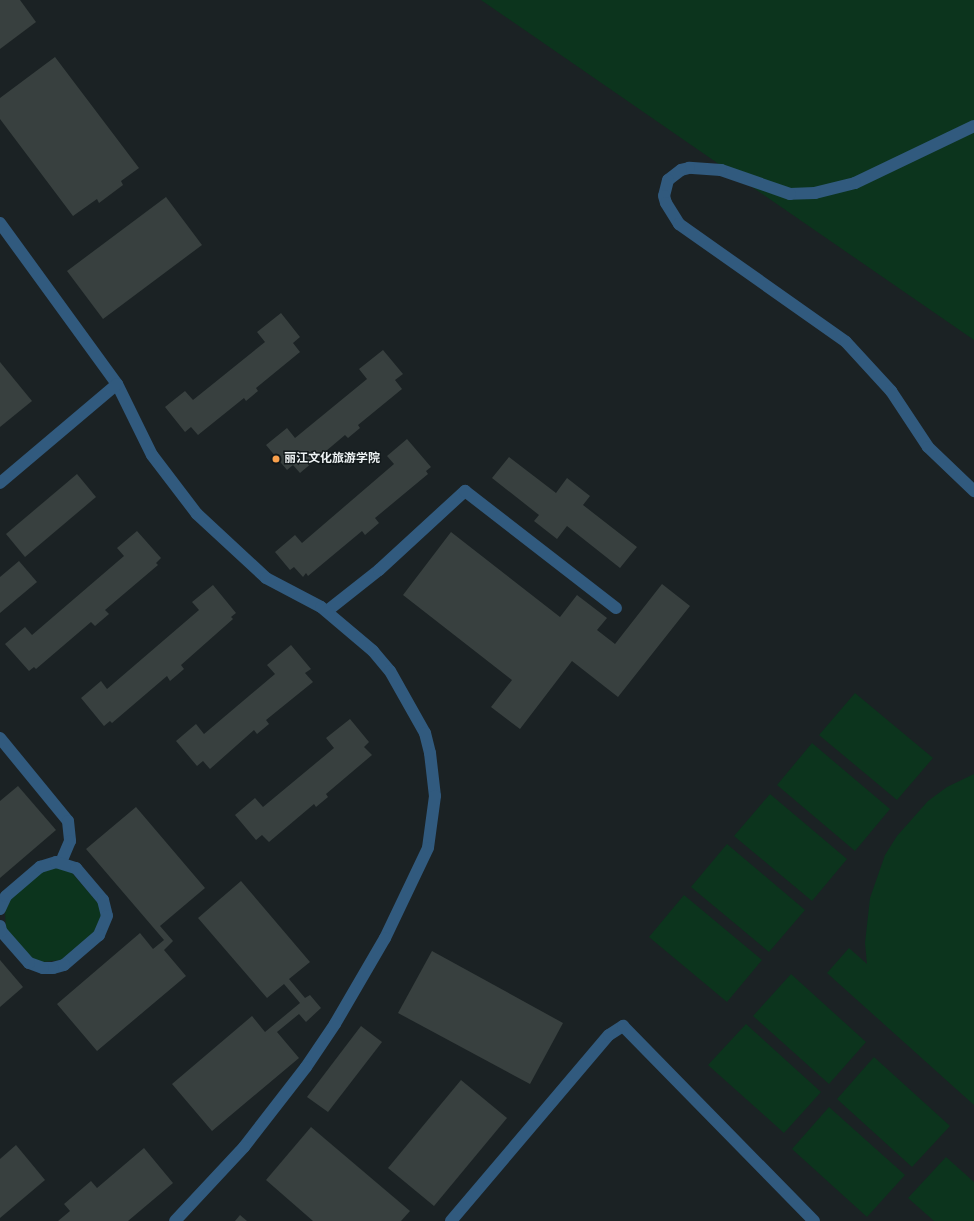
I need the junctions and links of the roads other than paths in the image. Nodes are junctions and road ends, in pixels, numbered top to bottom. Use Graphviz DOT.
graph roads {
  1 [pos="974,126"];
  2 [pos="0,223"];
  3 [pos="117,384"];
  4 [pos="0,483"];
  5 [pos="974,491"];
  6 [pos="616,608"];
  7 [pos="328,611"];
  8 [pos="0,738"];
  9 [pos="62,862"];
  10 [pos="0,909"];
  11 [pos="0,926"];
  12 [pos="175,1221"];
  13 [pos="451,1221"];
  14 [pos="814,1221"];
  1 -- 5 [label="street"];
  2 -- 3 [label="street"];
  3 -- 4 [label="street"];
  3 -- 7 [label="street"];
  6 -- 7 [label="street"];
  7 -- 12 [label="street"];
  8 -- 9 [label="street"];
  9 -- 10 [label="street"];
  9 -- 11 [label="street"];
  13 -- 14 [label="street"];
}
